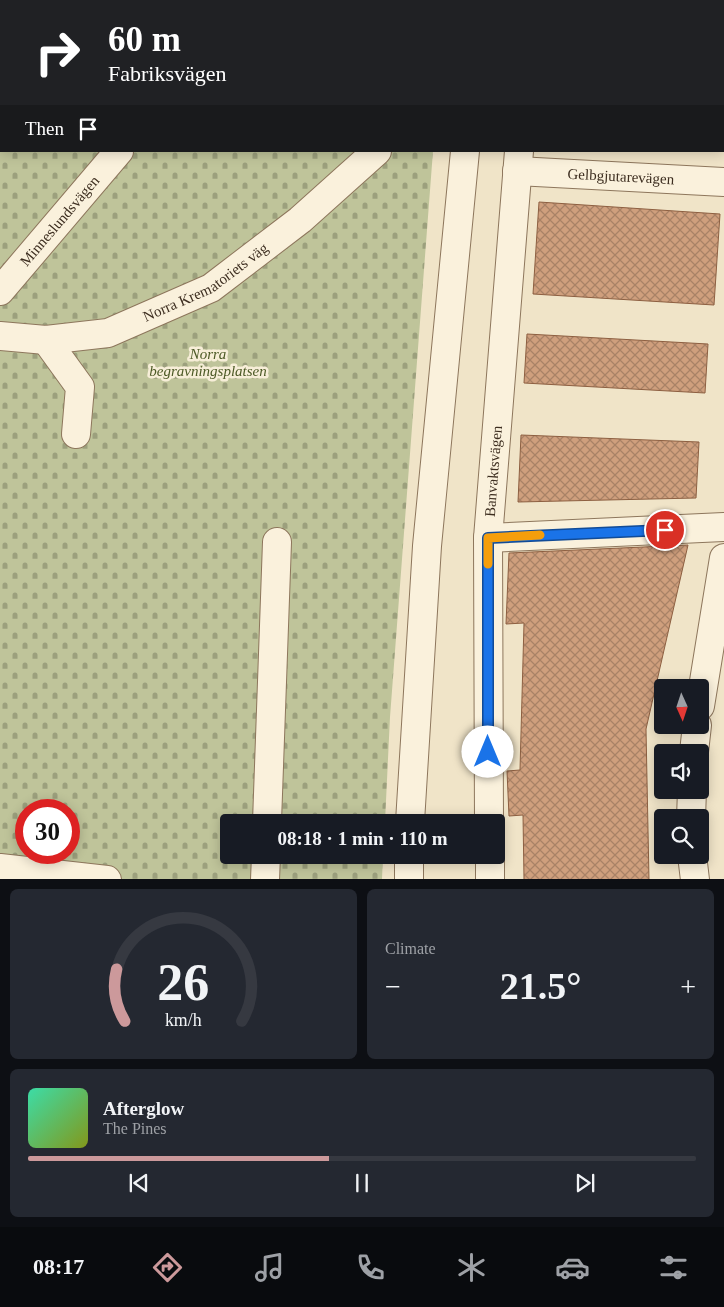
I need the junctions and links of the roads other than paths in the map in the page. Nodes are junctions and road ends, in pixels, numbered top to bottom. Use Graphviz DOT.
graph roads {
  1 [pos="118,152"];
  2 [pos="377,152"];
  3 [pos="465,152"];
  4 [pos="518,161"];
  5 [pos="724,182"];
  6 [pos="0,291"];
  7 [pos="0,336"];
  8 [pos="46,340"];
  9 [pos="76,434"];
  10 [pos="724,527"];
  11 [pos="488,538"];
  12 [pos="277,542"];
  13 [pos="724,558"];
  14 [pos="714,678"];
  15 [pos="267,814"];
  16 [pos="410,814"];
  17 [pos="489,814"];
  18 [pos="266,864"];
  19 [pos="409,864"];
  20 [pos="490,864"];
  21 [pos="693,864"];
  22 [pos="0,868"];
  23 [pos="38,876"];
  24 [pos="90,879"];
  25 [pos="265,879"];
  26 [pos="409,879"];
  27 [pos="490,879"];
  28 [pos="695,879"];
  1 -- 6 [label="street, Minneslundsvägen"];
  2 -- 8 [label="street, Norra Krematoriets väg"];
  3 -- 16 [label="street"];
  4 -- 5 [label="street, Gelbgjutarevägen"];
  4 -- 11 [label="street, Banvaktsvägen"];
  7 -- 8 [label="street, Norra Krematoriets väg"];
  8 -- 9 [label="street"];
  10 -- 11 [label="street"];
  11 -- 17 [label="street, Banvaktsvägen"];
  12 -- 15 [label="street"];
  13 -- 14 [label="street"];
  18 -- 25 [label="street"];
  19 -- 26 [label="street"];
  20 -- 27 [label="street"];
  21 -- 28 [label="street"];
  22 -- 23 [label="street"];
  23 -- 24 [label="street"];
}
